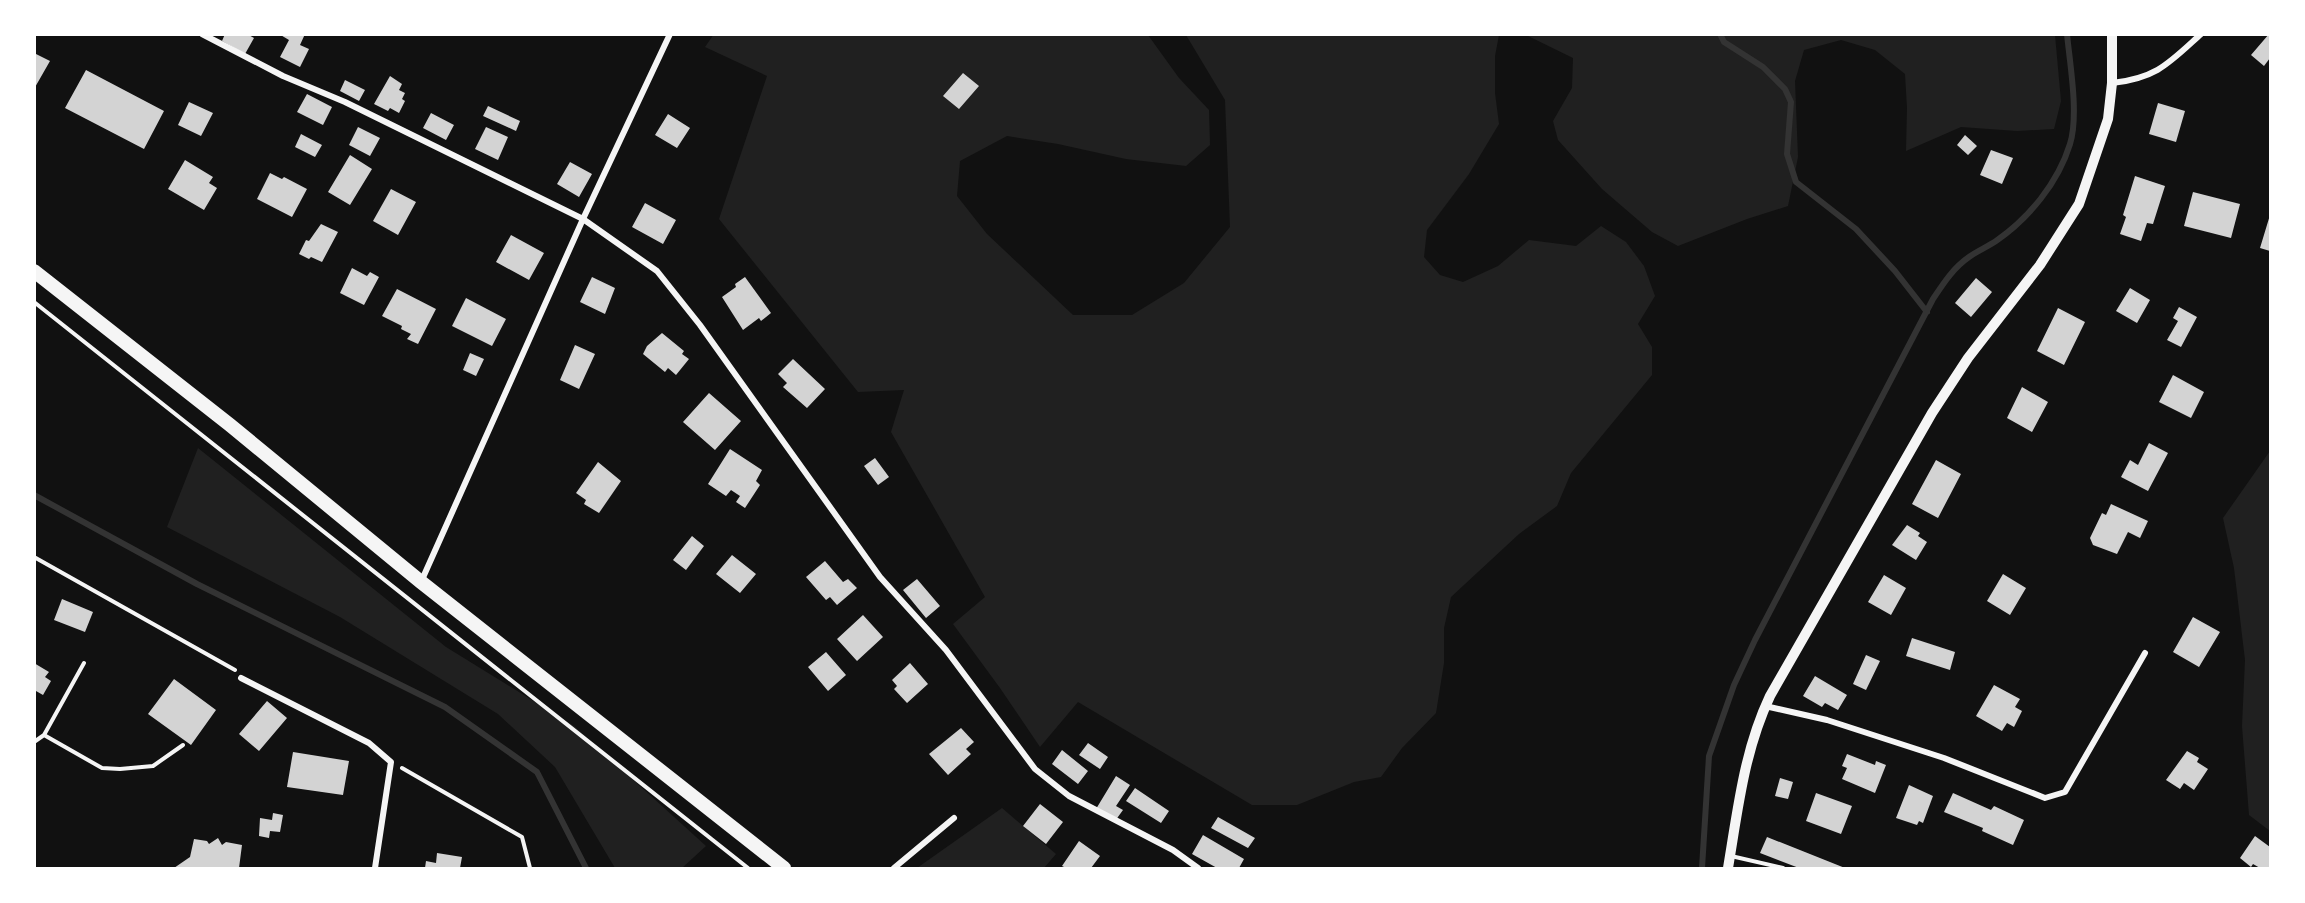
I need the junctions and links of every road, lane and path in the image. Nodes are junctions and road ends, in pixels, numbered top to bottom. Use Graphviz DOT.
graph roads {
  1 [pos="202,34"];
  2 [pos="670,34"];
  3 [pos="2112,34"];
  4 [pos="2201,34"];
  5 [pos="2112,83"];
  6 [pos="583,219"];
  7 [pos="34,270"];
  8 [pos="34,302"];
  9 [pos="421,582"];
  10 [pos="2145,653"];
  11 [pos="84,663"];
  12 [pos="241,678"];
  13 [pos="1765,706"];
  14 [pos="44,735"];
  15 [pos="34,742"];
  16 [pos="183,745"];
  17 [pos="954,818"];
  18 [pos="1730,856"];
  19 [pos="375,868"];
  20 [pos="748,868"];
  21 [pos="784,868"];
  22 [pos="894,868"];
  23 [pos="1198,868"];
  24 [pos="1728,868"];
  25 [pos="1783,868"];
  1 -- 6 [label="street"];
  2 -- 6 [label="street"];
  3 -- 5 [label="street"];
  4 -- 5 [label="street"];
  5 -- 13 [label="street"];
  6 -- 9 [label="street"];
  6 -- 23 [label="street"];
  7 -- 9 [label="main road"];
  8 -- 20 [label="path"];
  9 -- 21 [label="main road"];
  10 -- 13 [label="street"];
  11 -- 14 [label="lane"];
  12 -- 19 [label="street"];
  13 -- 18 [label="street"];
  14 -- 15 [label="lane"];
  14 -- 16 [label="lane"];
  17 -- 22 [label="street"];
  18 -- 24 [label="street"];
  18 -- 25 [label="lane"];
}
